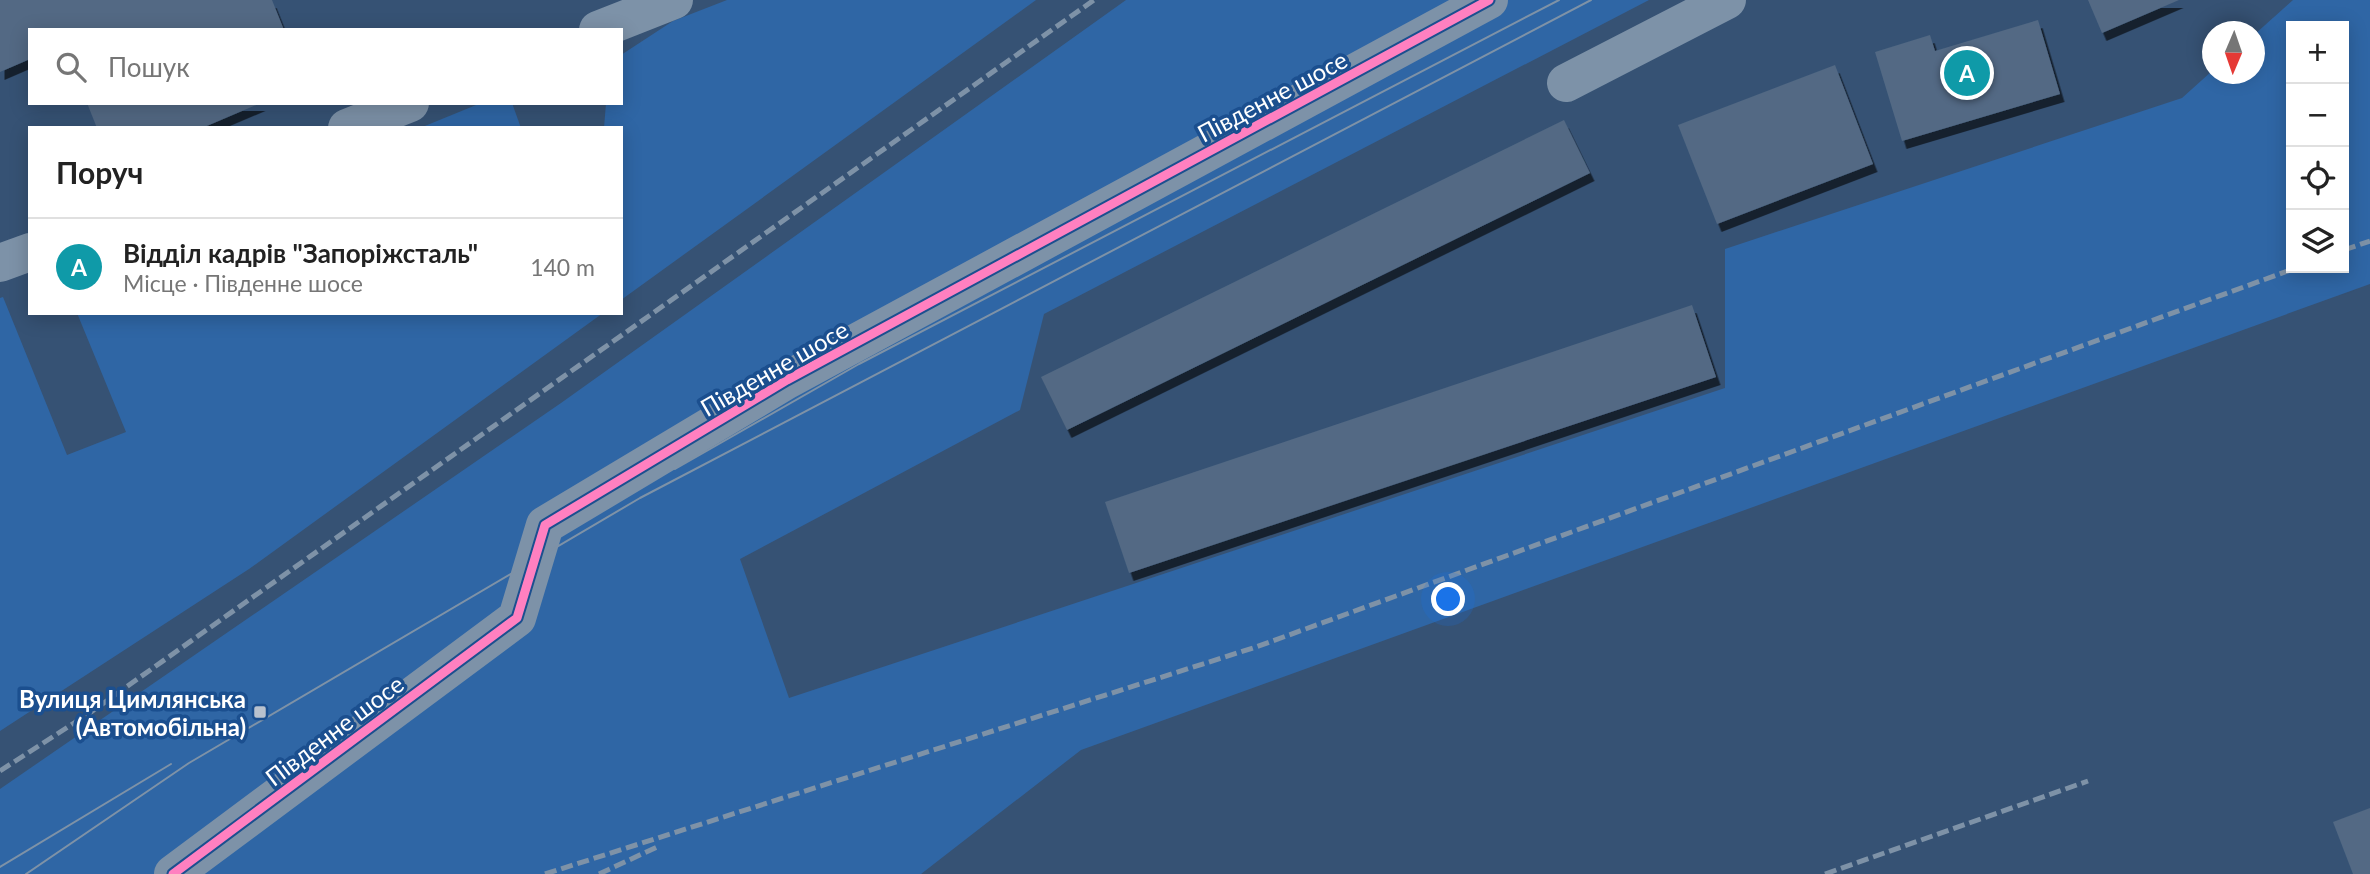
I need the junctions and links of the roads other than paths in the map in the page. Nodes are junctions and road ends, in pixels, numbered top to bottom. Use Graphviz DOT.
graph roads {
  1 [pos="674,0"];
  2 [pos="1489,0"];
  3 [pos="1727,0"];
  4 [pos="603,28"];
  5 [pos="1566,83"];
  6 [pos="405,105"];
  7 [pos="352,126"];
  8 [pos="28,253"];
  9 [pos="0,263"];
  10 [pos="173,874"];
  1 -- 4 [label="street"];
  2 -- 10 [label="street, Південне шосе"];
  3 -- 5 [label="street"];
  6 -- 7 [label="street"];
  8 -- 9 [label="street"];
}
